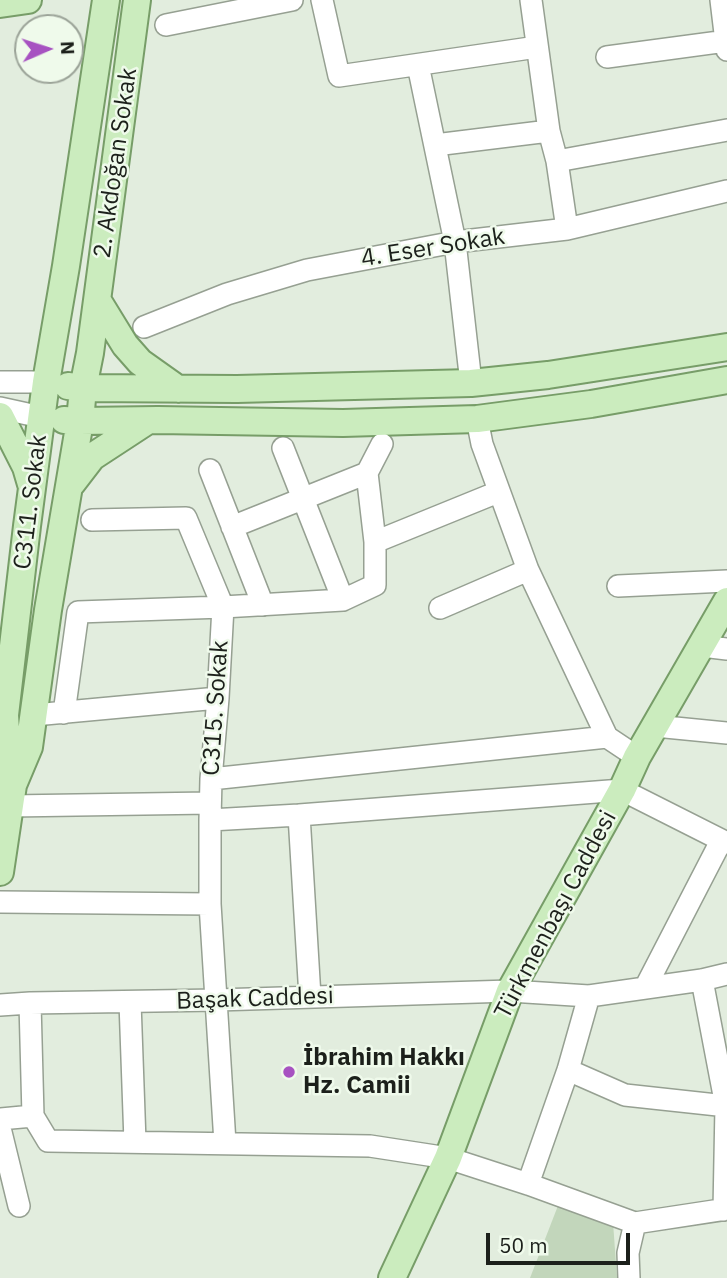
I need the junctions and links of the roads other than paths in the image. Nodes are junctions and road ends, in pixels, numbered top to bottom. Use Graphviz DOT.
graph roads {
  1 [pos="28,0"];
  2 [pos="106,0"];
  3 [pos="137,0"];
  4 [pos="292,0"];
  5 [pos="322,0"];
  6 [pos="531,0"];
  7 [pos="721,0"];
  8 [pos="0,4"];
  9 [pos="166,25"];
  10 [pos="727,44"];
  11 [pos="537,47"];
  12 [pos="607,57"];
  13 [pos="418,65"];
  14 [pos="727,130"];
  15 [pos="549,131"];
  16 [pos="435,145"];
  17 [pos="557,161"];
  18 [pos="727,191"];
  19 [pos="567,229"];
  20 [pos="455,242"];
  21 [pos="96,313"];
  22 [pos="144,327"];
  23 [pos="727,347"];
  24 [pos="727,380"];
  25 [pos="0,382"];
  26 [pos="46,382"];
  27 [pos="471,383"];
  28 [pos="83,388"];
  29 [pos="178,389"];
  30 [pos="0,408"];
  31 [pos="0,416"];
  32 [pos="41,417"];
  33 [pos="477,419"];
  34 [pos="153,420"];
  35 [pos="80,421"];
  36 [pos="382,444"];
  37 [pos="283,448"];
  38 [pos="210,470"];
  39 [pos="367,473"];
  40 [pos="32,486"];
  41 [pos="69,487"];
  42 [pos="498,492"];
  43 [pos="303,499"];
  44 [pos="92,520"];
  45 [pos="232,527"];
  46 [pos="375,542"];
  47 [pos="528,570"];
  48 [pos="727,581"];
  49 [pos="618,586"];
  50 [pos="343,600"];
  51 [pos="727,601"];
  52 [pos="263,605"];
  53 [pos="223,607"];
  54 [pos="440,608"];
  55 [pos="715,648"];
  56 [pos="218,698"];
  57 [pos="64,713"];
  58 [pos="34,715"];
  59 [pos="655,726"];
  60 [pos="727,733"];
  61 [pos="607,737"];
  62 [pos="637,757"];
  63 [pos="211,779"];
  64 [pos="622,790"];
  65 [pos="12,795"];
  66 [pos="210,811"];
  67 [pos="299,815"];
  68 [pos="724,842"];
  69 [pos="0,872"];
  70 [pos="0,902"];
  71 [pos="210,904"];
  72 [pos="727,974"];
  73 [pos="702,980"];
  74 [pos="645,988"];
  75 [pos="510,991"];
  76 [pos="589,996"];
  77 [pos="310,997"];
  78 [pos="217,1000"];
  79 [pos="130,1002"];
  80 [pos="30,1003"];
  81 [pos="0,1005"];
  82 [pos="568,1070"];
  83 [pos="726,1106"];
  84 [pos="33,1116"];
  85 [pos="0,1119"];
  86 [pos="0,1128"];
  87 [pos="135,1142"];
  88 [pos="225,1143"];
  89 [pos="447,1158"];
  90 [pos="528,1184"];
  91 [pos="19,1206"];
  92 [pos="725,1210"];
  93 [pos="635,1223"];
  94 [pos="392,1278"];
  95 [pos="629,1278"];
  1 -- 8 [label="main road"];
  2 -- 26 [label="main road, C311. Sokak"];
  3 -- 21 [label="main road, 2. Akdoğan Sokak"];
  4 -- 9 [label="street"];
  5 -- 13 [label="street"];
  6 -- 11 [label="street"];
  7 -- 10 [label="street"];
  10 -- 12 [label="street"];
  11 -- 13 [label="street"];
  11 -- 15 [label="street"];
  13 -- 16 [label="street"];
  14 -- 17 [label="street"];
  15 -- 16 [label="street"];
  15 -- 17 [label="street"];
  16 -- 20 [label="street"];
  17 -- 19 [label="street"];
  18 -- 19 [label="street, 4. Eser Sokak"];
  19 -- 20 [label="street, 4. Eser Sokak"];
  20 -- 22 [label="street, 4. Eser Sokak"];
  20 -- 27 [label="street"];
  21 -- 28 [label="main road, 2. Akdoğan Sokak"];
  21 -- 29 [label="main road"];
  23 -- 27 [label="main road"];
  24 -- 33 [label="main road"];
  25 -- 26 [label="street"];
  26 -- 28 [label="main road"];
  26 -- 32 [label="main road, C311. Sokak"];
  27 -- 29 [label="main road"];
  28 -- 29 [label="main road"];
  28 -- 35 [label="main road, 2. Akdoğan Sokak"];
  30 -- 32 [label="street"];
  31 -- 40 [label="main road"];
  32 -- 35 [label="main road"];
  32 -- 40 [label="main road, C311. Sokak"];
  33 -- 34 [label="main road"];
  33 -- 42 [label="street"];
  34 -- 35 [label="main road"];
  34 -- 41 [label="main road"];
  35 -- 41 [label="main road, 2. Akdoğan Sokak"];
  36 -- 39 [label="street"];
  37 -- 43 [label="street"];
  38 -- 45 [label="street"];
  39 -- 43 [label="street"];
  39 -- 46 [label="street"];
  40 -- 65 [label="main road, C311. Sokak"];
  41 -- 58 [label="main road, 2. Akdoğan Sokak"];
  42 -- 46 [label="street"];
  42 -- 47 [label="street"];
  43 -- 45 [label="street"];
  43 -- 50 [label="street"];
  44 -- 53 [label="street, C315. Sokak"];
  45 -- 52 [label="street"];
  46 -- 50 [label="street"];
  47 -- 54 [label="street"];
  47 -- 61 [label="street"];
  48 -- 49 [label="street"];
  50 -- 52 [label="street"];
  51 -- 55 [label="main road, Türkmenbaşı Caddesi"];
  52 -- 53 [label="street"];
  53 -- 56 [label="street, C315. Sokak"];
  53 -- 57 [label="street"];
  55 -- 59 [label="main road, Türkmenbaşı Caddesi"];
  56 -- 57 [label="street"];
  56 -- 63 [label="street, C315. Sokak"];
  57 -- 58 [label="street"];
  58 -- 65 [label="main road, 2. Akdoğan Sokak"];
  59 -- 60 [label="street"];
  59 -- 62 [label="main road, Türkmenbaşı Caddesi"];
  61 -- 62 [label="street"];
  61 -- 63 [label="street"];
  62 -- 64 [label="main road, Türkmenbaşı Caddesi"];
  63 -- 66 [label="street, C315. Sokak"];
  64 -- 67 [label="street"];
  64 -- 68 [label="street"];
  64 -- 75 [label="main road, Türkmenbaşı Caddesi"];
  65 -- 66 [label="street"];
  65 -- 69 [label="main road, C311. Sokak"];
  66 -- 67 [label="street"];
  66 -- 71 [label="street, C315. Sokak"];
  67 -- 77 [label="street"];
  68 -- 74 [label="street"];
  70 -- 71 [label="street"];
  71 -- 78 [label="street, C315. Sokak"];
  72 -- 73 [label="street, Başak Caddesi"];
  73 -- 74 [label="street, Başak Caddesi"];
  73 -- 83 [label="street"];
  74 -- 76 [label="street, Başak Caddesi"];
  75 -- 76 [label="street, Başak Caddesi"];
  75 -- 77 [label="street, Başak Caddesi"];
  75 -- 89 [label="main road, Türkmenbaşı Caddesi"];
  76 -- 82 [label="street"];
  77 -- 78 [label="street, Başak Caddesi"];
  78 -- 79 [label="street, Başak Caddesi"];
  78 -- 88 [label="street, C315. Sokak"];
  79 -- 80 [label="street, Başak Caddesi"];
  79 -- 87 [label="street"];
  80 -- 81 [label="street, Başak Caddesi"];
  80 -- 84 [label="street"];
  82 -- 83 [label="street"];
  82 -- 90 [label="street"];
  83 -- 92 [label="street"];
  84 -- 85 [label="street"];
  84 -- 87 [label="street"];
  86 -- 91 [label="street"];
  87 -- 88 [label="street"];
  88 -- 89 [label="street"];
  89 -- 90 [label="street"];
  89 -- 94 [label="main road, Türkmenbaşı Caddesi"];
  90 -- 93 [label="street"];
  92 -- 93 [label="street"];
  93 -- 95 [label="street"];
}
